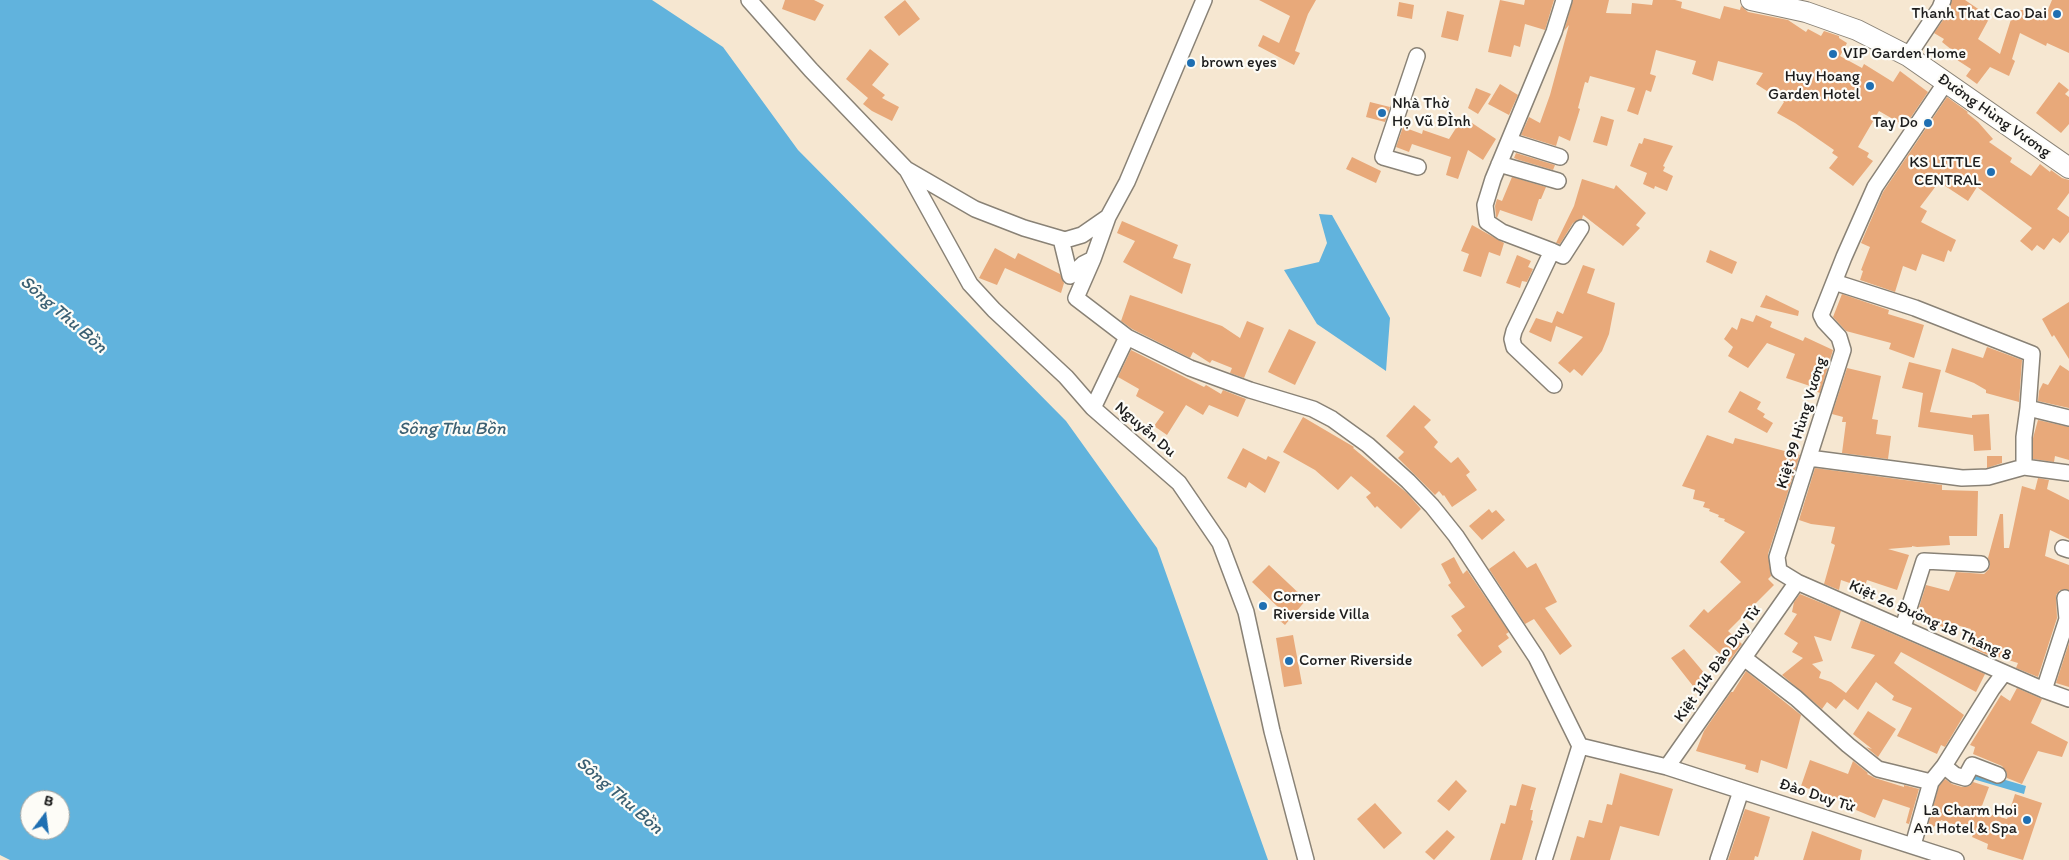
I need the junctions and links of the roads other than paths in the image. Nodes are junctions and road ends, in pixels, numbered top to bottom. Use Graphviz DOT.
graph roads {
  1 [pos="749,0"];
  2 [pos="1204,0"];
  3 [pos="1564,0"];
  4 [pos="1755,0"];
  5 [pos="1943,0"];
  6 [pos="1417,56"];
  7 [pos="1908,56"];
  8 [pos="1946,82"];
  9 [pos="1509,142"];
  10 [pos="1560,157"];
  11 [pos="1499,164"];
  12 [pos="1418,167"];
  13 [pos="906,168"];
  14 [pos="2069,168"];
  15 [pos="1558,181"];
  16 [pos="1108,217"];
  17 [pos="1581,228"];
  18 [pos="1061,239"];
  19 [pos="1552,251"];
  20 [pos="1093,259"];
  21 [pos="1834,282"];
  22 [pos="1127,337"];
  23 [pos="1554,385"];
  24 [pos="1093,408"];
  25 [pos="2028,408"];
  26 [pos="2069,418"];
  27 [pos="1810,458"];
  28 [pos="2024,467"];
  29 [pos="2069,473"];
  30 [pos="1981,564"];
  31 [pos="1779,571"];
  32 [pos="1797,582"];
  33 [pos="2065,598"];
  34 [pos="1902,627"];
  35 [pos="1744,658"];
  36 [pos="2004,673"];
  37 [pos="2044,690"];
  38 [pos="2069,699"];
  39 [pos="1580,746"];
  40 [pos="1944,766"];
  41 [pos="1666,767"];
  42 [pos="1998,775"];
  43 [pos="1931,782"];
  44 [pos="1741,790"];
  45 [pos="1913,845"];
  46 [pos="1306,860"];
  47 [pos="1544,860"];
  48 [pos="1718,860"];
  49 [pos="1956,860"];
  1 -- 13 [label="street"];
  2 -- 16 [label="street"];
  3 -- 9 [label="street"];
  4 -- 7 [label="main road, Đường Hùng Vương"];
  5 -- 7 [label="street"];
  6 -- 12 [label="street"];
  7 -- 8 [label="main road, Đường Hùng Vương"];
  8 -- 14 [label="main road, Đường Hùng Vương"];
  8 -- 21 [label="street, Kiệt 99 Hùng Vương"];
  9 -- 10 [label="street"];
  9 -- 11 [label="street"];
  11 -- 15 [label="street"];
  11 -- 19 [label="street"];
  13 -- 18 [label="street"];
  13 -- 24 [label="street"];
  16 -- 18 [label="street"];
  16 -- 20 [label="street"];
  17 -- 19 [label="street"];
  18 -- 20 [label="street"];
  19 -- 23 [label="street"];
  20 -- 22 [label="street"];
  21 -- 25 [label="street"];
  21 -- 27 [label="street, Kiệt 99 Hùng Vương"];
  22 -- 24 [label="street, Nguyễn Du"];
  22 -- 39 [label="street"];
  24 -- 46 [label="street, Nguyễn Du"];
  25 -- 26 [label="street"];
  25 -- 28 [label="street"];
  27 -- 28 [label="street"];
  27 -- 31 [label="street, Kiệt 99 Hùng Vương"];
  28 -- 29 [label="street"];
  30 -- 34 [label="street"];
  31 -- 32 [label="street, Kiệt 26 Đường 18 Tháng 8"];
  32 -- 34 [label="street, Kiệt 26 Đường 18 Tháng 8"];
  32 -- 35 [label="street, Kiệt 114 Đào Duy Từ"];
  33 -- 37 [label="street"];
  34 -- 36 [label="street, Kiệt 26 Đường 18 Tháng 8"];
  35 -- 41 [label="street, Kiệt 114 Đào Duy Từ"];
  35 -- 43 [label="street"];
  36 -- 37 [label="street, Kiệt 26 Đường 18 Tháng 8"];
  36 -- 40 [label="street"];
  37 -- 38 [label="street, Kiệt 26 Đường 18 Tháng 8"];
  39 -- 41 [label="street, Đào Duy Từ"];
  39 -- 47 [label="street"];
  40 -- 42 [label="street"];
  40 -- 43 [label="street"];
  41 -- 44 [label="street, Đào Duy Từ"];
  43 -- 45 [label="street"];
  44 -- 45 [label="street, Đào Duy Từ"];
  44 -- 48 [label="street"];
  45 -- 49 [label="street, Đào Duy Từ"];
}
